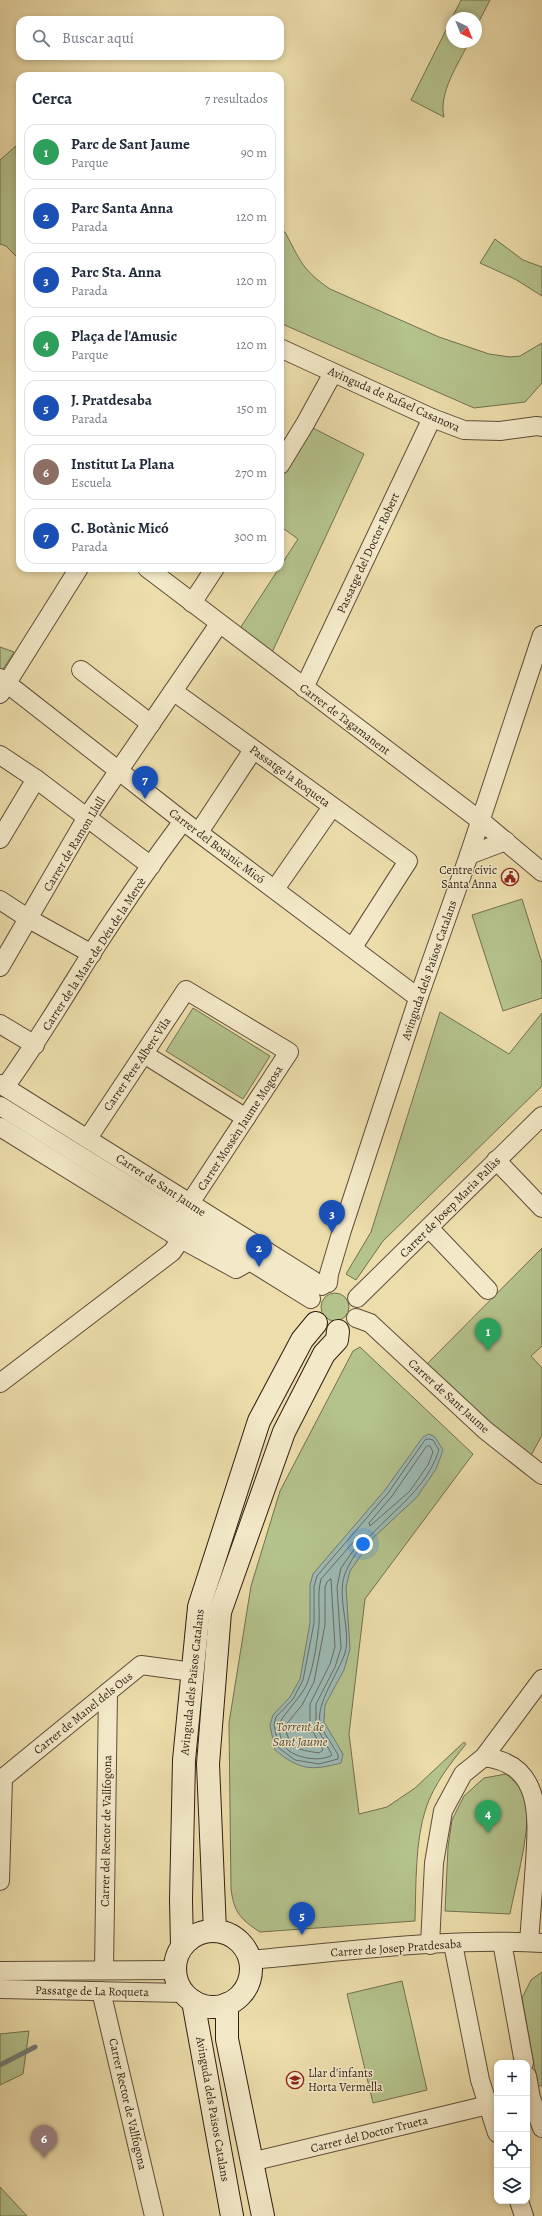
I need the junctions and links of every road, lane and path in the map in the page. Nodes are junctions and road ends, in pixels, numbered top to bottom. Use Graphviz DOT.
graph roads {
  1 [pos="284,350"];
  2 [pos="333,373"];
  3 [pos="432,418"];
  4 [pos="540,425"];
  5 [pos="284,457"];
  6 [pos="76,572"];
  7 [pos="152,572"];
  8 [pos="212,572"];
  9 [pos="192,603"];
  10 [pos="219,624"];
  11 [pos="540,645"];
  12 [pos="81,670"];
  13 [pos="2,685"];
  14 [pos="304,688"];
  15 [pos="173,691"];
  16 [pos="151,724"];
  17 [pos="253,750"];
  18 [pos="0,755"];
  19 [pos="119,771"];
  20 [pos="36,779"];
  21 [pos="332,807"];
  22 [pos="87,817"];
  23 [pos="479,820"];
  24 [pos="184,821"];
  25 [pos="199,832"];
  26 [pos="0,840"];
  27 [pos="506,842"];
  28 [pos="469,855"];
  29 [pos="150,866"];
  30 [pos="542,872"];
  31 [pos="275,889"];
  32 [pos="0,900"];
  33 [pos="29,919"];
  34 [pos="353,947"];
  35 [pos="92,954"];
  36 [pos="0,967"];
  37 [pos="186,990"];
  38 [pos="419,996"];
  39 [pos="0,1024"];
  40 [pos="35,1045"];
  41 [pos="144,1054"];
  42 [pos="3,1086"];
  43 [pos="0,1106"];
  44 [pos="542,1116"];
  45 [pos="246,1118"];
  46 [pos="0,1127"];
  47 [pos="88,1138"];
  48 [pos="496,1160"];
  49 [pos="190,1204"];
  50 [pos="542,1208"];
  51 [pos="429,1228"];
  52 [pos="181,1239"];
  53 [pos="250,1261"];
  54 [pos="320,1290"];
  55 [pos="488,1290"];
  56 [pos="357,1298"];
  57 [pos="356,1318"];
  58 [pos="316,1323"];
  59 [pos="338,1331"];
  60 [pos="0,1383"];
  61 [pos="542,1475"];
  62 [pos="192,1672"];
  63 [pos="542,1679"];
  64 [pos="108,1692"];
  65 [pos="484,1757"];
  66 [pos="535,1776"];
  67 [pos="540,1810"];
  68 [pos="0,1881"];
  69 [pos="215,1931"];
  70 [pos="502,1942"];
  71 [pos="535,1943"];
  72 [pos="453,1944"];
  73 [pos="430,1945"];
  74 [pos="182,1946"];
  75 [pos="249,1960"];
  76 [pos="104,1970"];
  77 [pos="175,1970"];
  78 [pos="0,1972"];
  79 [pos="0,1989"];
  80 [pos="101,1991"];
  81 [pos="188,1997"];
  82 [pos="226,2004"];
  83 [pos="523,2060"];
  84 [pos="530,2082"];
  85 [pos="537,2096"];
  86 [pos="488,2105"];
  87 [pos="542,2128"];
  88 [pos="497,2132"];
  89 [pos="251,2162"];
  90 [pos="520,2204"];
  91 [pos="154,2216"];
  92 [pos="232,2216"];
  93 [pos="263,2216"];
  94 [pos="524,2216"];
  1 -- 2 [label="street, Avinguda de Rafael Casanova"];
  2 -- 3 [label="street, Avinguda de Rafael Casanova"];
  2 -- 5 [label="street"];
  3 -- 4 [label="street, Avinguda de Rafael Casanova"];
  3 -- 14 [label="street, Passatge del Doctor Robert"];
  6 -- 13 [label="street"];
  7 -- 9 [label="street, Carrer de Tagamanent"];
  8 -- 9 [label="street"];
  9 -- 10 [label="street, Carrer de Tagamanent"];
  10 -- 14 [label="street, Carrer de Tagamanent"];
  10 -- 15 [label="street, Carrer de Ramon Llull"];
  11 -- 23 [label="street, Avinguda dels Països Catalans"];
  12 -- 16 [label="street"];
  13 -- 19 [label="street, Carrer del Botànic Micó"];
  14 -- 23 [label="street, Carrer de Tagamanent"];
  15 -- 16 [label="street, Carrer de Ramon Llull"];
  15 -- 17 [label="street, Passatge la Roqueta"];
  16 -- 19 [label="street, Carrer de Ramon Llull"];
  17 -- 21 [label="street, Passatge la Roqueta"];
  17 -- 25 [label="street"];
  18 -- 20 [label="street"];
  19 -- 22 [label="street, Carrer de Ramon Llull"];
  19 -- 24 [label="street, Carrer del Botànic Micó"];
  20 -- 22 [label="street"];
  20 -- 26 [label="street"];
  21 -- 31 [label="street"];
  21 -- 34 [label="street, Passatge la Roqueta"];
  22 -- 29 [label="street"];
  22 -- 33 [label="street, Carrer de Ramon Llull"];
  23 -- 27 [label="street, Carrer de Tagamanent"];
  23 -- 28 [label="street, Avinguda dels Països Catalans"];
  24 -- 25 [label="street, Carrer del Botànic Micó"];
  24 -- 29 [label="street, Carrer de la Mare de Déu de la Mercè"];
  25 -- 31 [label="street, Carrer del Botànic Micó"];
  27 -- 28 [label="street"];
  27 -- 30 [label="street, Carrer de Tagamanent"];
  28 -- 38 [label="street, Avinguda dels Països Catalans"];
  29 -- 35 [label="street, Carrer de la Mare de Déu de la Mercè"];
  31 -- 34 [label="street, Carrer del Botànic Micó"];
  32 -- 33 [label="street"];
  33 -- 35 [label="street"];
  33 -- 36 [label="street, Carrer de Ramon Llull"];
  34 -- 38 [label="street, Carrer del Botànic Micó"];
  35 -- 40 [label="street, Carrer de la Mare de Déu de la Mercè"];
  37 -- 41 [label="street, Carrer Pere Alberc Vila"];
  37 -- 45 [label="street, Carrer Mossèn Jaume Mogosa"];
  38 -- 54 [label="street, Avinguda dels Països Catalans"];
  39 -- 40 [label="street"];
  40 -- 42 [label="street, Carrer de la Mare de Déu de la Mercè"];
  41 -- 45 [label="street"];
  41 -- 47 [label="street, Carrer Pere Alberc Vila"];
  42 -- 47 [label="street, Carrer de Sant Jaume"];
  43 -- 53 [label="street, Carrer de Sant Jaume"];
  44 -- 48 [label="street, Carrer de Josep Maria Pallàs"];
  45 -- 49 [label="street, Carrer Mossèn Jaume Mogosa"];
  46 -- 52 [label="street"];
  47 -- 49 [label="street, Carrer de Sant Jaume"];
  48 -- 50 [label="street"];
  48 -- 51 [label="street, Carrer de Josep Maria Pallàs"];
  49 -- 54 [label="street, Carrer de Sant Jaume"];
  51 -- 55 [label="street"];
  51 -- 56 [label="street, Carrer de Josep Maria Pallàs"];
  52 -- 53 [label="street"];
  52 -- 60 [label="street"];
  53 -- 54 [label="street, Carrer de Sant Jaume"];
  54 -- 56 [label="street"];
  54 -- 58 [label="street"];
  56 -- 57 [label="street"];
  57 -- 59 [label="street"];
  57 -- 61 [label="street, Carrer de Sant Jaume"];
  58 -- 59 [label="street"];
  58 -- 62 [label="street, Avinguda dels Països Catalans"];
  59 -- 69 [label="street, Avinguda dels Països Catalans"];
  62 -- 64 [label="street, Carrer de Manel dels Ous"];
  62 -- 74 [label="street, Avinguda dels Països Catalans"];
  63 -- 65 [label="street"];
  64 -- 68 [label="street, Carrer de Manel dels Ous"];
  64 -- 76 [label="street, Carrer del Rector de Vallfogona"];
  65 -- 66 [label="street"];
  65 -- 73 [label="street"];
  66 -- 67 [label="street"];
  67 -- 71 [label="street"];
  69 -- 74 [label="street"];
  69 -- 75 [label="street"];
  70 -- 71 [label="street, Carrer de Josep Pratdesaba"];
  70 -- 72 [label="street, Carrer de Josep Pratdesaba"];
  70 -- 83 [label="street"];
  72 -- 73 [label="street, Carrer de Josep Pratdesaba"];
  72 -- 86 [label="street"];
  73 -- 75 [label="street, Carrer de Josep Pratdesaba"];
  74 -- 77 [label="street"];
  75 -- 82 [label="street"];
  76 -- 77 [label="street, Passatge de La Roqueta"];
  76 -- 78 [label="street, Passatge de La Roqueta"];
  77 -- 81 [label="street"];
  79 -- 80 [label="street, Passatge de La Roqueta"];
  80 -- 81 [label="street, Passatge de La Roqueta"];
  80 -- 91 [label="street, Carrer Rector de Vallfogona"];
  81 -- 82 [label="street"];
  81 -- 92 [label="street, Avinguda dels Països Catalans"];
  82 -- 89 [label="street"];
  84 -- 85 [label="street"];
  85 -- 87 [label="street"];
  86 -- 88 [label="street"];
  86 -- 89 [label="street, Carrer del Doctor Trueta"];
  89 -- 93 [label="street"];
  90 -- 94 [label="street"];
}
